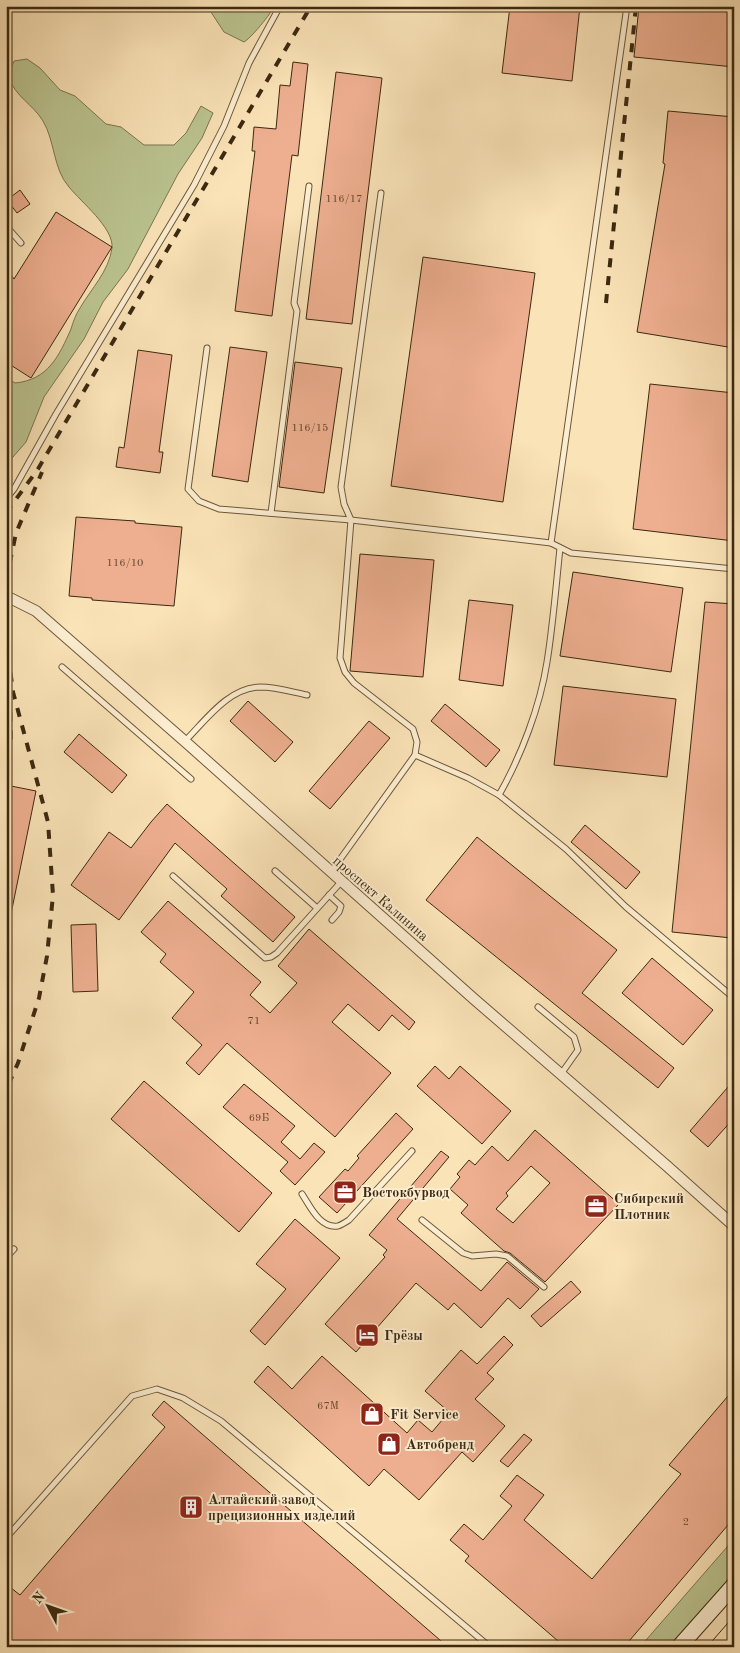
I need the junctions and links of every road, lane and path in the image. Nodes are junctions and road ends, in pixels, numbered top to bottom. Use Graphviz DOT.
graph roads {
  1 [pos="280,6"];
  2 [pos="627,6"];
  3 [pos="309,186"];
  4 [pos="381,193"];
  5 [pos="6,226"];
  6 [pos="21,243"];
  7 [pos="207,348"];
  8 [pos="6,499"];
  9 [pos="271,514"];
  10 [pos="351,520"];
  11 [pos="552,543"];
  12 [pos="560,548"];
  13 [pos="734,569"];
  14 [pos="6,596"];
  15 [pos="62,667"];
  16 [pos="307,695"];
  17 [pos="185,741"];
  18 [pos="415,756"];
  19 [pos="191,779"];
  20 [pos="499,795"];
  21 [pos="275,871"];
  22 [pos="331,873"];
  23 [pos="173,876"];
  24 [pos="341,882"];
  25 [pos="329,895"];
  26 [pos="317,908"];
  27 [pos="332,920"];
  28 [pos="734,998"];
  29 [pos="538,1007"];
  30 [pos="560,1074"];
  31 [pos="412,1151"];
  32 [pos="302,1194"];
  33 [pos="422,1220"];
  34 [pos="734,1226"];
  35 [pos="14,1249"];
  36 [pos="6,1258"];
  37 [pos="544,1287"];
  38 [pos="6,1538"];
  39 [pos="734,1585"];
  40 [pos="490,1647"];
  41 [pos="679,1647"];
  1 -- 8 [label="lane"];
  2 -- 11 [label="lane"];
  3 -- 9 [label="lane"];
  4 -- 10 [label="lane"];
  5 -- 6 [label="lane"];
  7 -- 9 [label="lane"];
  9 -- 10 [label="lane"];
  10 -- 11 [label="lane"];
  10 -- 18 [label="lane"];
  11 -- 12 [label="lane"];
  12 -- 13 [label="lane"];
  12 -- 20 [label="lane"];
  14 -- 17 [label="street, проспект Калинина"];
  15 -- 19 [label="lane"];
  16 -- 17 [label="lane"];
  17 -- 22 [label="street, проспект Калинина"];
  18 -- 20 [label="lane"];
  18 -- 22 [label="lane"];
  20 -- 28 [label="lane"];
  21 -- 26 [label="lane"];
  22 -- 24 [label="street, проспект Калинина"];
  23 -- 26 [label="lane"];
  24 -- 25 [label="lane"];
  24 -- 30 [label="street, проспект Калинина"];
  25 -- 26 [label="lane"];
  25 -- 27 [label="lane"];
  29 -- 30 [label="lane"];
  30 -- 34 [label="street, проспект Калинина"];
  31 -- 32 [label="lane"];
  33 -- 37 [label="lane"];
  35 -- 36 [label="lane"];
  38 -- 40 [label="lane"];
  39 -- 41 [label="main road"];
}
